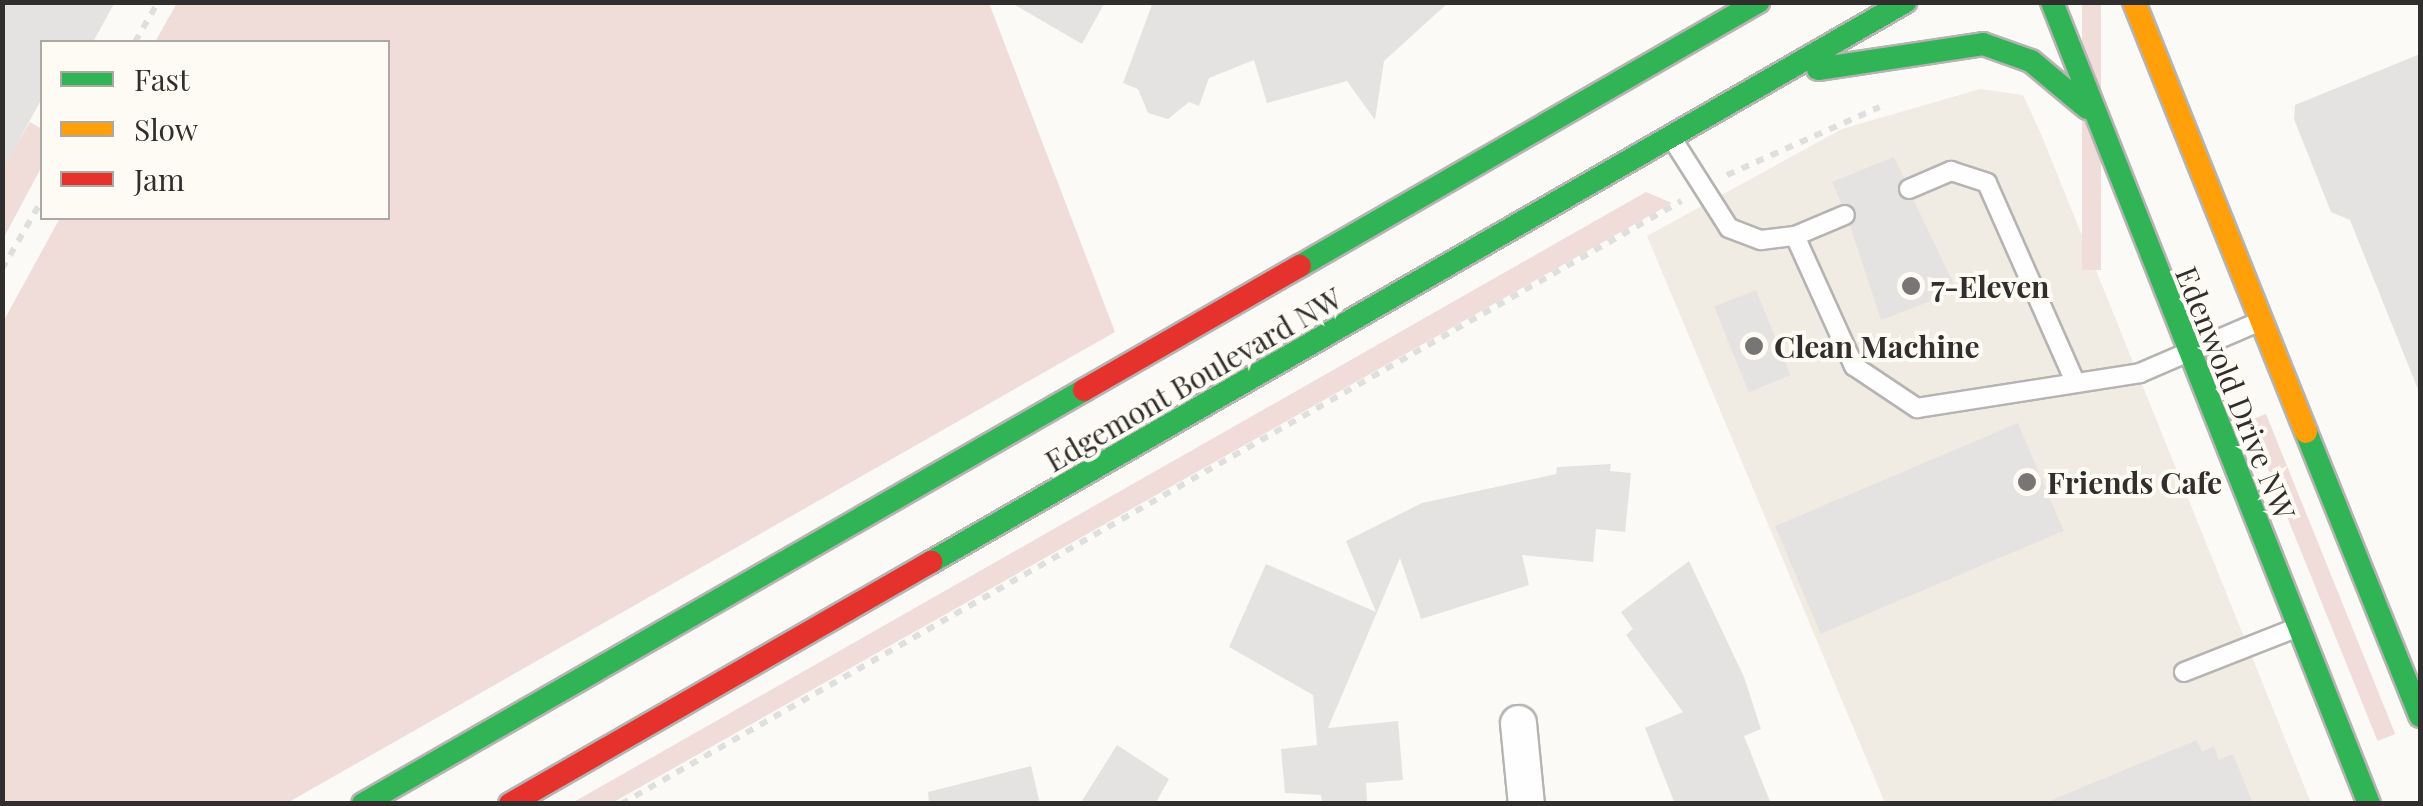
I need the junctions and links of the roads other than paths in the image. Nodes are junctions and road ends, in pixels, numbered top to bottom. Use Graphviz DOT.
graph roads {
  1 [pos="1758,2"];
  2 [pos="1905,2"];
  3 [pos="2052,2"];
  4 [pos="2134,2"];
  5 [pos="1783,76"];
  6 [pos="2096,118"];
  7 [pos="1673,140"];
  8 [pos="1909,189"];
  9 [pos="1846,214"];
  10 [pos="1795,236"];
  11 [pos="2261,320"];
  12 [pos="2186,351"];
  13 [pos="2076,382"];
  14 [pos="2298,626"];
  15 [pos="2184,672"];
  16 [pos="2420,716"];
  17 [pos="1518,723"];
  18 [pos="363,804"];
  19 [pos="510,804"];
  20 [pos="1526,804"];
  21 [pos="2369,804"];
  1 -- 18 [label="main road, Edgemont Boulevard NW"];
  2 -- 5 [label="main road, Edgemont Boulevard NW"];
  3 -- 6 [label="main road, Edenwold Drive NW"];
  4 -- 11 [label="main road, Edenwold Drive NW"];
  5 -- 6 [label="main road"];
  5 -- 7 [label="main road, Edgemont Boulevard NW"];
  6 -- 12 [label="main road, Edenwold Drive NW"];
  7 -- 10 [label="lane"];
  7 -- 19 [label="main road, Edgemont Boulevard NW"];
  8 -- 13 [label="lane"];
  9 -- 10 [label="lane"];
  10 -- 13 [label="lane"];
  11 -- 12 [label="lane"];
  11 -- 16 [label="main road, Edenwold Drive NW"];
  12 -- 13 [label="lane"];
  12 -- 14 [label="main road, Edenwold Drive NW"];
  14 -- 15 [label="lane"];
  14 -- 21 [label="main road, Edenwold Drive NW"];
  17 -- 20 [label="street"];
}
